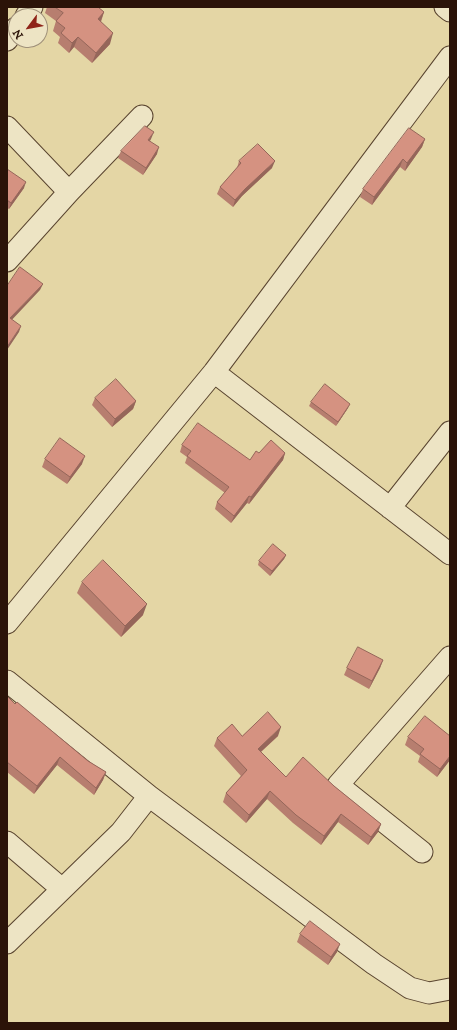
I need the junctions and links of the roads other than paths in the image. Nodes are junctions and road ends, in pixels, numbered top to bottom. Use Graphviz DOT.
graph roads {
  1 [pos="445,7"];
  2 [pos="450,11"];
  3 [pos="450,57"];
  4 [pos="142,116"];
  5 [pos="7,127"];
  6 [pos="69,192"];
  7 [pos="7,261"];
  8 [pos="214,372"];
  9 [pos="450,432"];
  10 [pos="390,508"];
  11 [pos="450,554"];
  12 [pos="7,623"];
  13 [pos="450,657"];
  14 [pos="7,681"];
  15 [pos="149,796"];
  16 [pos="7,842"];
  17 [pos="422,852"];
  18 [pos="62,889"];
  19 [pos="7,943"];
  20 [pos="450,989"];
  1 -- 2 [label="street"];
  3 -- 8 [label="street"];
  4 -- 6 [label="street"];
  5 -- 6 [label="street"];
  6 -- 7 [label="street"];
  8 -- 10 [label="street"];
  8 -- 12 [label="street"];
  9 -- 10 [label="street"];
  10 -- 11 [label="street"];
  13 -- 17 [label="street"];
  14 -- 15 [label="street"];
  15 -- 18 [label="street"];
  15 -- 20 [label="street"];
  16 -- 18 [label="street"];
  18 -- 19 [label="street"];
}
